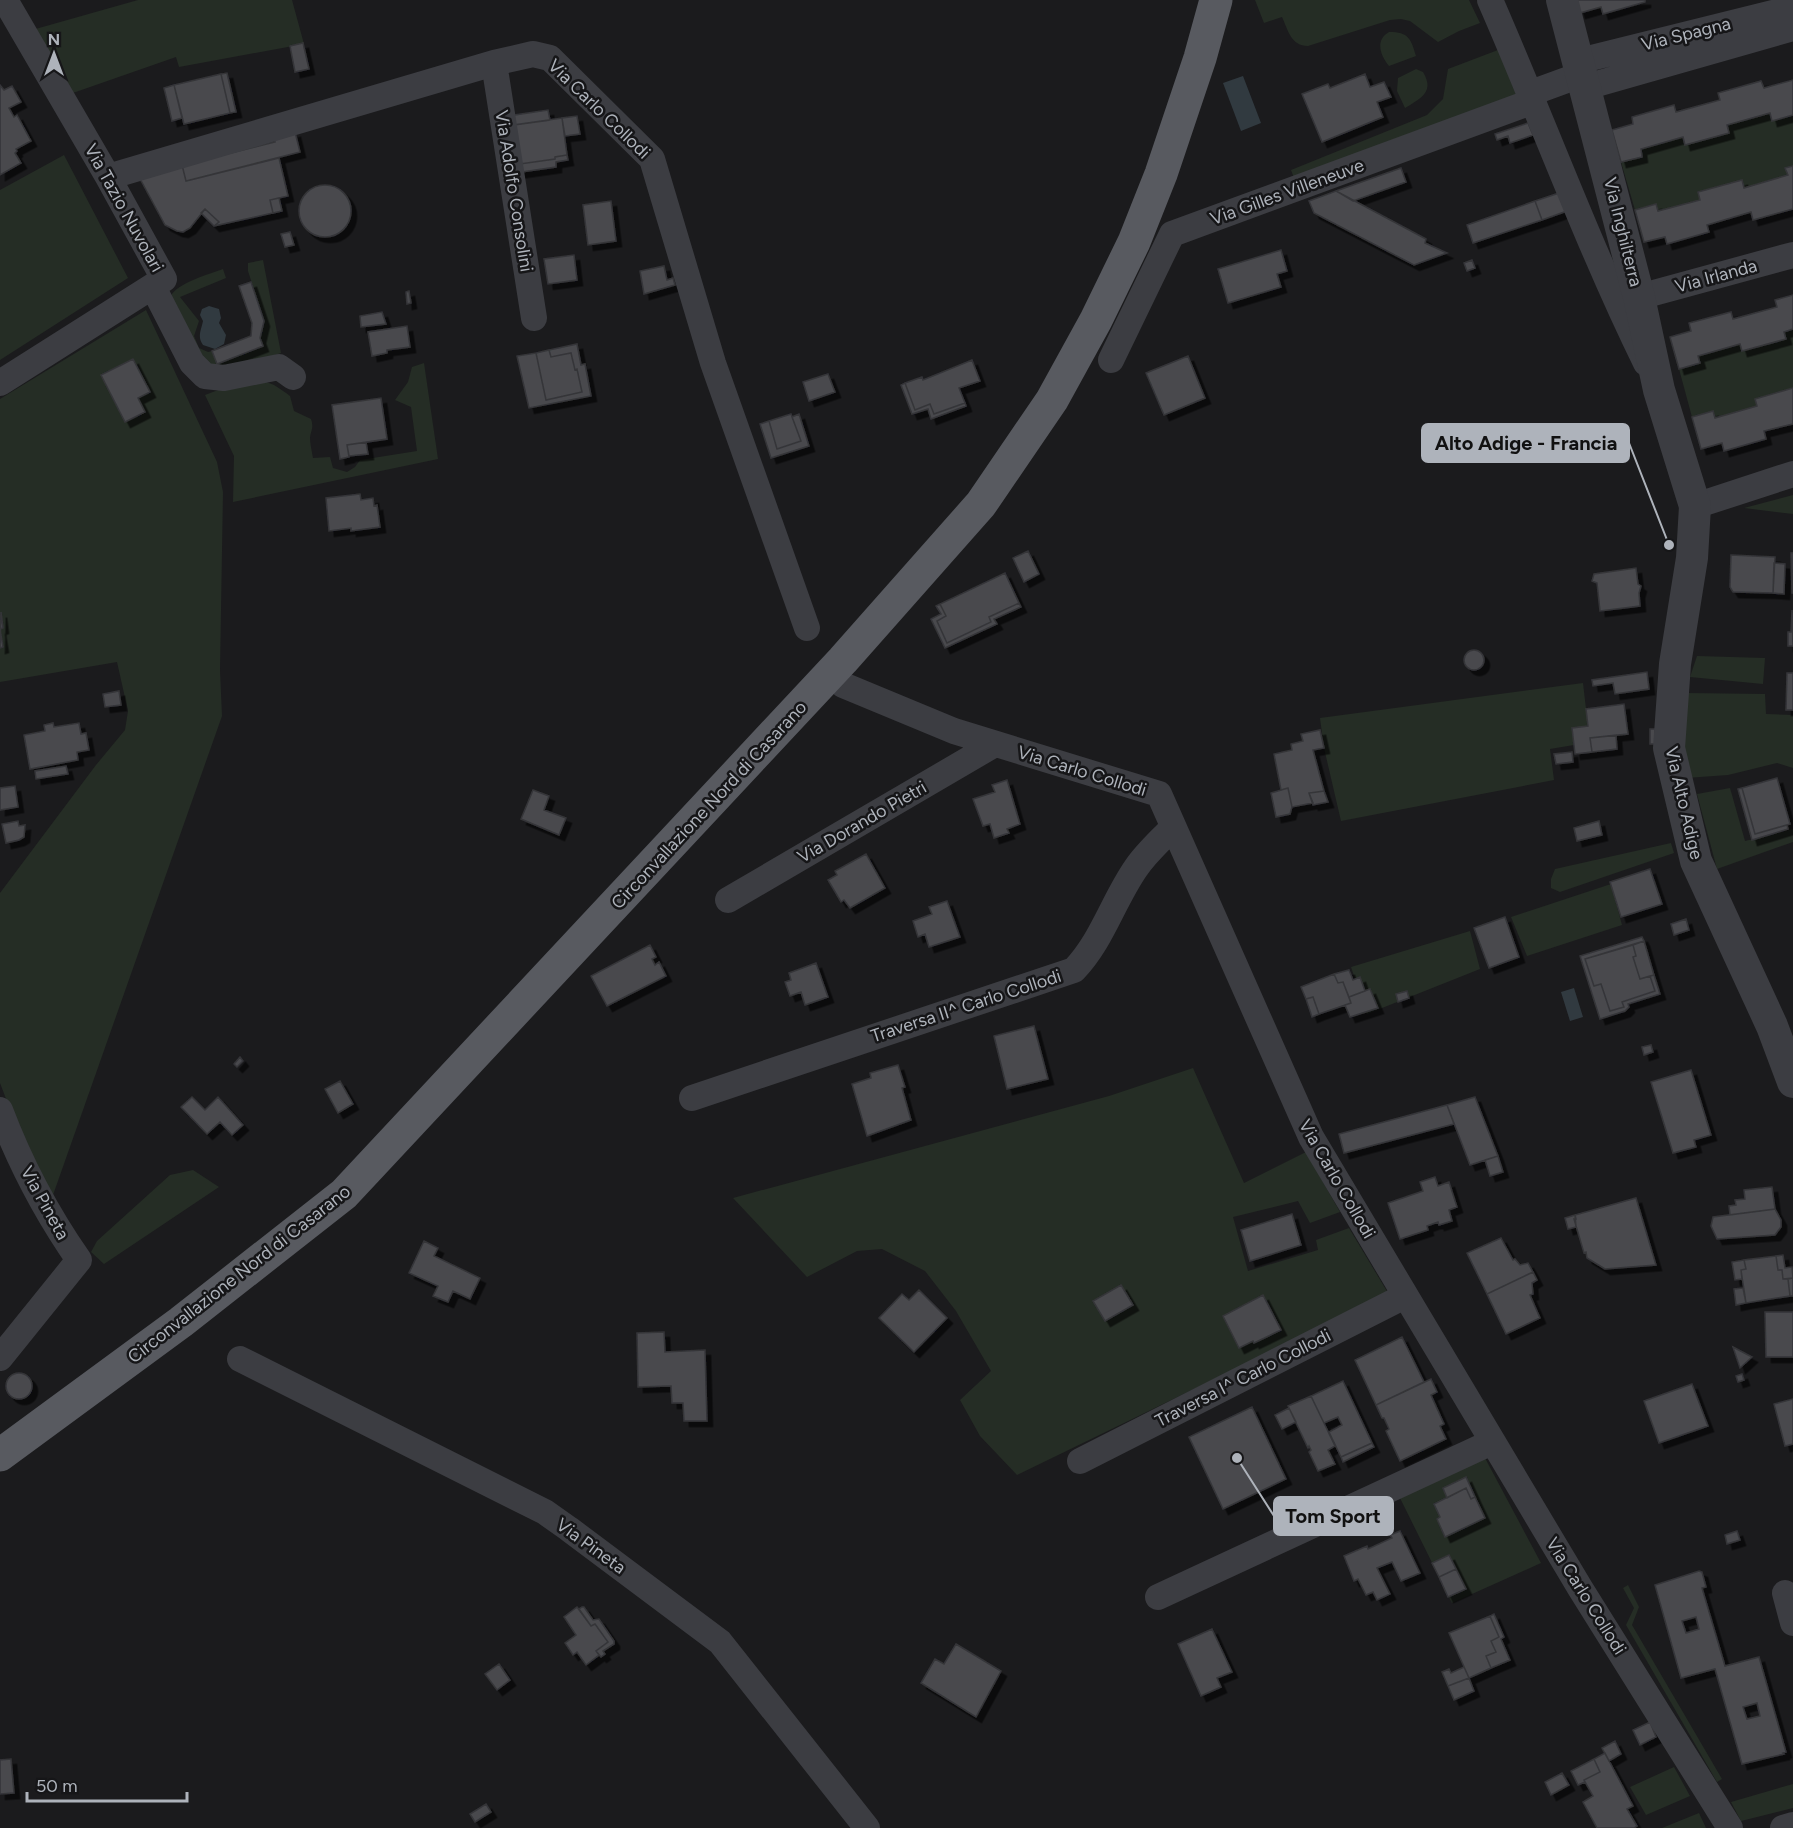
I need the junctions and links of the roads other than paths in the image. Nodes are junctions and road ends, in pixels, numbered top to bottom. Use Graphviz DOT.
graph roads {
  1 [pos="5,0"];
  2 [pos="1216,0"];
  3 [pos="1490,0"];
  4 [pos="1562,0"];
  5 [pos="1793,8"];
  6 [pos="1793,28"];
  7 [pos="494,63"];
  8 [pos="1583,74"];
  9 [pos="1532,97"];
  10 [pos="108,177"];
  11 [pos="1793,255"];
  12 [pos="153,287"];
  13 [pos="1639,297"];
  14 [pos="534,318"];
  15 [pos="1111,360"];
  16 [pos="293,377"];
  17 [pos="0,383"];
  18 [pos="1659,390"];
  19 [pos="1793,474"];
  20 [pos="1695,506"];
  21 [pos="807,628"];
  22 [pos="843,685"];
  23 [pos="995,744"];
  24 [pos="1173,827"];
  25 [pos="728,900"];
  26 [pos="1793,1082"];
  27 [pos="692,1098"];
  28 [pos="0,1110"];
  29 [pos="1405,1296"];
  30 [pos="0,1358"];
  31 [pos="240,1359"];
  32 [pos="1492,1442"];
  33 [pos="0,1455"];
  34 [pos="1080,1461"];
  35 [pos="1785,1593"];
  36 [pos="1158,1597"];
  37 [pos="1793,1623"];
  38 [pos="1793,1825"];
  39 [pos="867,1828"];
  40 [pos="1730,1828"];
  41 [pos="1783,1828"];
  1 -- 10 [label="street, Via Tazio Nuvolari"];
  2 -- 33 [label="main road, Circonvallazione Nord di Casarano"];
  3 -- 9 [label="street, Via Inghilterra"];
  4 -- 8 [label="street, Via Inghilterra"];
  5 -- 8 [label="street, Via Spagna"];
  6 -- 8 [label="street, Via Spagna"];
  7 -- 10 [label="street, Via Carlo Collodi"];
  7 -- 14 [label="street, Via Adolfo Consolini"];
  7 -- 21 [label="street, Via Carlo Collodi"];
  8 -- 9 [label="street"];
  8 -- 13 [label="street, Via Inghilterra"];
  9 -- 15 [label="street, Via Gilles Villeneuve"];
  9 -- 18 [label="street, Via Inghilterra"];
  10 -- 12 [label="street, Via Tazio Nuvolari"];
  11 -- 13 [label="street, Via Irlanda"];
  12 -- 16 [label="street"];
  12 -- 17 [label="street, Via Tazio Nuvolari"];
  13 -- 18 [label="street, Via Inghilterra"];
  18 -- 20 [label="street, Via Inghilterra"];
  19 -- 20 [label="street"];
  20 -- 26 [label="street, Via Alto Adige"];
  22 -- 23 [label="street, Via Carlo Collodi"];
  23 -- 24 [label="street, Via Carlo Collodi"];
  23 -- 25 [label="street, Via Dorando Pietri"];
  24 -- 27 [label="street, Traversa II^ Carlo Collodi"];
  24 -- 29 [label="street, Via Carlo Collodi"];
  28 -- 30 [label="street, Via Pineta"];
  29 -- 32 [label="street, Via Carlo Collodi"];
  29 -- 34 [label="street, Traversa I^ Carlo Collodi"];
  31 -- 39 [label="street, Via Pineta"];
  32 -- 36 [label="street"];
  32 -- 40 [label="street, Via Carlo Collodi"];
  35 -- 37 [label="street"];
  38 -- 41 [label="street"];
}
